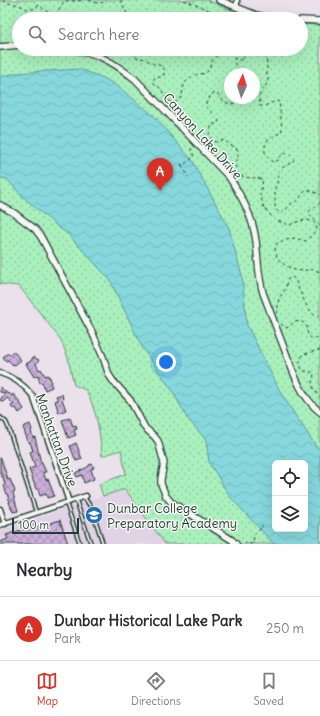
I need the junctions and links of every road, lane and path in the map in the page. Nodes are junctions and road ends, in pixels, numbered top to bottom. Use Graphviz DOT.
graph roads {
  1 [pos="3,0"];
  2 [pos="84,0"];
  3 [pos="90,0"];
  4 [pos="106,0"];
  5 [pos="121,0"];
  6 [pos="184,0"];
  7 [pos="219,0"];
  8 [pos="237,0"];
  9 [pos="236,7"];
  10 [pos="48,12"];
  11 [pos="58,12"];
  12 [pos="126,12"];
  13 [pos="212,12"];
  14 [pos="248,12"];
  15 [pos="308,20"];
  16 [pos="320,21"];
  17 [pos="12,46"];
  18 [pos="0,47"];
  19 [pos="97,56"];
  20 [pos="135,56"];
  21 [pos="217,56"];
  22 [pos="244,56"];
  23 [pos="264,56"];
  24 [pos="237,68"];
  25 [pos="224,101"];
  26 [pos="197,144"];
  27 [pos="189,177"];
  28 [pos="320,195"];
  29 [pos="320,202"];
  30 [pos="0,205"];
  31 [pos="320,226"];
  32 [pos="320,272"];
  33 [pos="277,316"];
  34 [pos="320,316"];
  35 [pos="280,323"];
  36 [pos="320,338"];
  37 [pos="320,350"];
  38 [pos="0,373"];
  39 [pos="320,397"];
  40 [pos="320,412"];
  41 [pos="0,417"];
  42 [pos="85,497"];
  43 [pos="76,500"];
  44 [pos="68,503"];
  45 [pos="0,509"];
  46 [pos="36,513"];
  47 [pos="5,524"];
  48 [pos="261,525"];
  49 [pos="0,526"];
  50 [pos="263,527"];
  51 [pos="264,529"];
  52 [pos="80,544"];
  53 [pos="91,544"];
  54 [pos="103,544"];
  55 [pos="236,544"];
  56 [pos="244,544"];
  57 [pos="249,544"];
  1 -- 10 [label="path"];
  2 -- 11 [label="path"];
  3 -- 4 [label="path"];
  5 -- 12 [label="path"];
  6 -- 13 [label="path"];
  7 -- 9 [label="street"];
  8 -- 9 [label="street"];
  9 -- 14 [label="street"];
  15 -- 16 [label="street"];
  17 -- 18 [label="street"];
  19 -- 26 [label="street, Canyon Lake Drive"];
  20 -- 21 [label="path"];
  22 -- 24 [label="path"];
  23 -- 28 [label="path"];
  25 -- 32 [label="path"];
  26 -- 27 [label="path"];
  26 -- 40 [label="street, Canyon Lake Drive"];
  29 -- 31 [label="path"];
  30 -- 55 [label="street"];
  33 -- 34 [label="path"];
  35 -- 36 [label="path"];
  37 -- 39 [label="path"];
  38 -- 44 [label="street, Manhattan Drive"];
  41 -- 46 [label="lane"];
  42 -- 43 [label="street"];
  42 -- 54 [label="lane"];
  43 -- 44 [label="street"];
  43 -- 53 [label="lane"];
  44 -- 46 [label="street"];
  44 -- 52 [label="lane"];
  45 -- 47 [label="street"];
  46 -- 47 [label="street"];
  47 -- 49 [label="street"];
  48 -- 50 [label="path"];
  50 -- 51 [label="path"];
  50 -- 57 [label="path"];
  56 -- 57 [label="path"];
}
